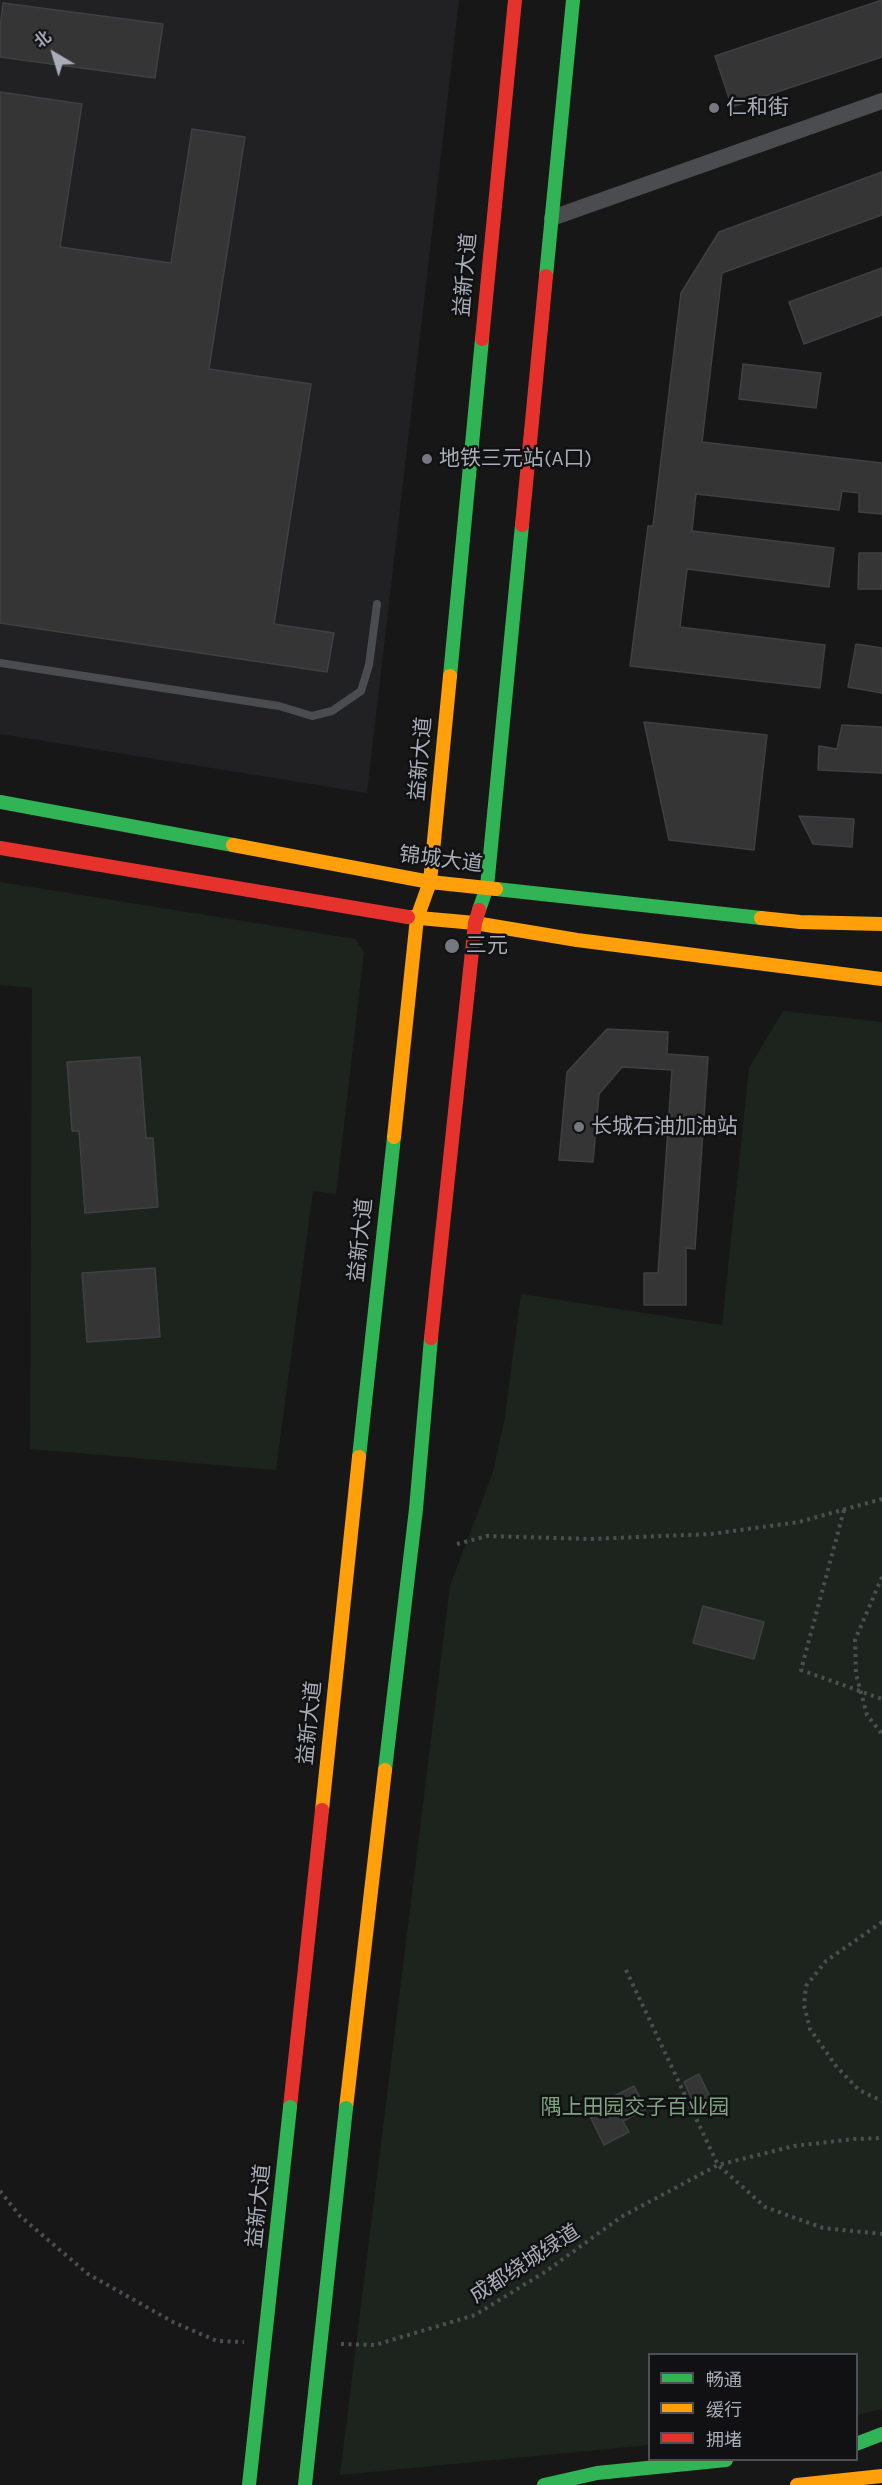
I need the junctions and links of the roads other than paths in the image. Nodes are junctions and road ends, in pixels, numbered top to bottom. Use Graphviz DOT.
graph roads {
  1 [pos="515,0"];
  2 [pos="573,0"];
  3 [pos="882,101"];
  4 [pos="552,218"];
  5 [pos="377,604"];
  6 [pos="0,663"];
  7 [pos="0,802"];
  8 [pos="0,848"];
  9 [pos="430,882"];
  10 [pos="487,887"];
  11 [pos="417,918"];
  12 [pos="475,923"];
  13 [pos="882,924"];
  14 [pos="882,979"];
  15 [pos="882,2434"];
  16 [pos="882,2443"];
  17 [pos="858,2444"];
  18 [pos="858,2445"];
  19 [pos="716,2461"];
  20 [pos="882,2476"];
  21 [pos="249,2485"];
  22 [pos="305,2485"];
  23 [pos="544,2485"];
  24 [pos="797,2485"];
  1 -- 9 [label="main road, 益新大道"];
  2 -- 4 [label="main road"];
  3 -- 4 [label="street"];
  4 -- 10 [label="main road"];
  5 -- 6 [label="lane"];
  7 -- 9 [label="main road, 锦城大道"];
  8 -- 11 [label="main road"];
  9 -- 10 [label="main road, 锦城大道"];
  9 -- 11 [label="main road, 益新大道"];
  10 -- 12 [label="main road"];
  10 -- 13 [label="main road, 锦城大道"];
  11 -- 12 [label="main road"];
  11 -- 21 [label="main road, 益新大道, bridge"];
  12 -- 14 [label="main road"];
  12 -- 22 [label="main road, bridge"];
  15 -- 17 [label="main road"];
  16 -- 18 [label="main road"];
  19 -- 23 [label="main road"];
  20 -- 24 [label="main road"];
}
